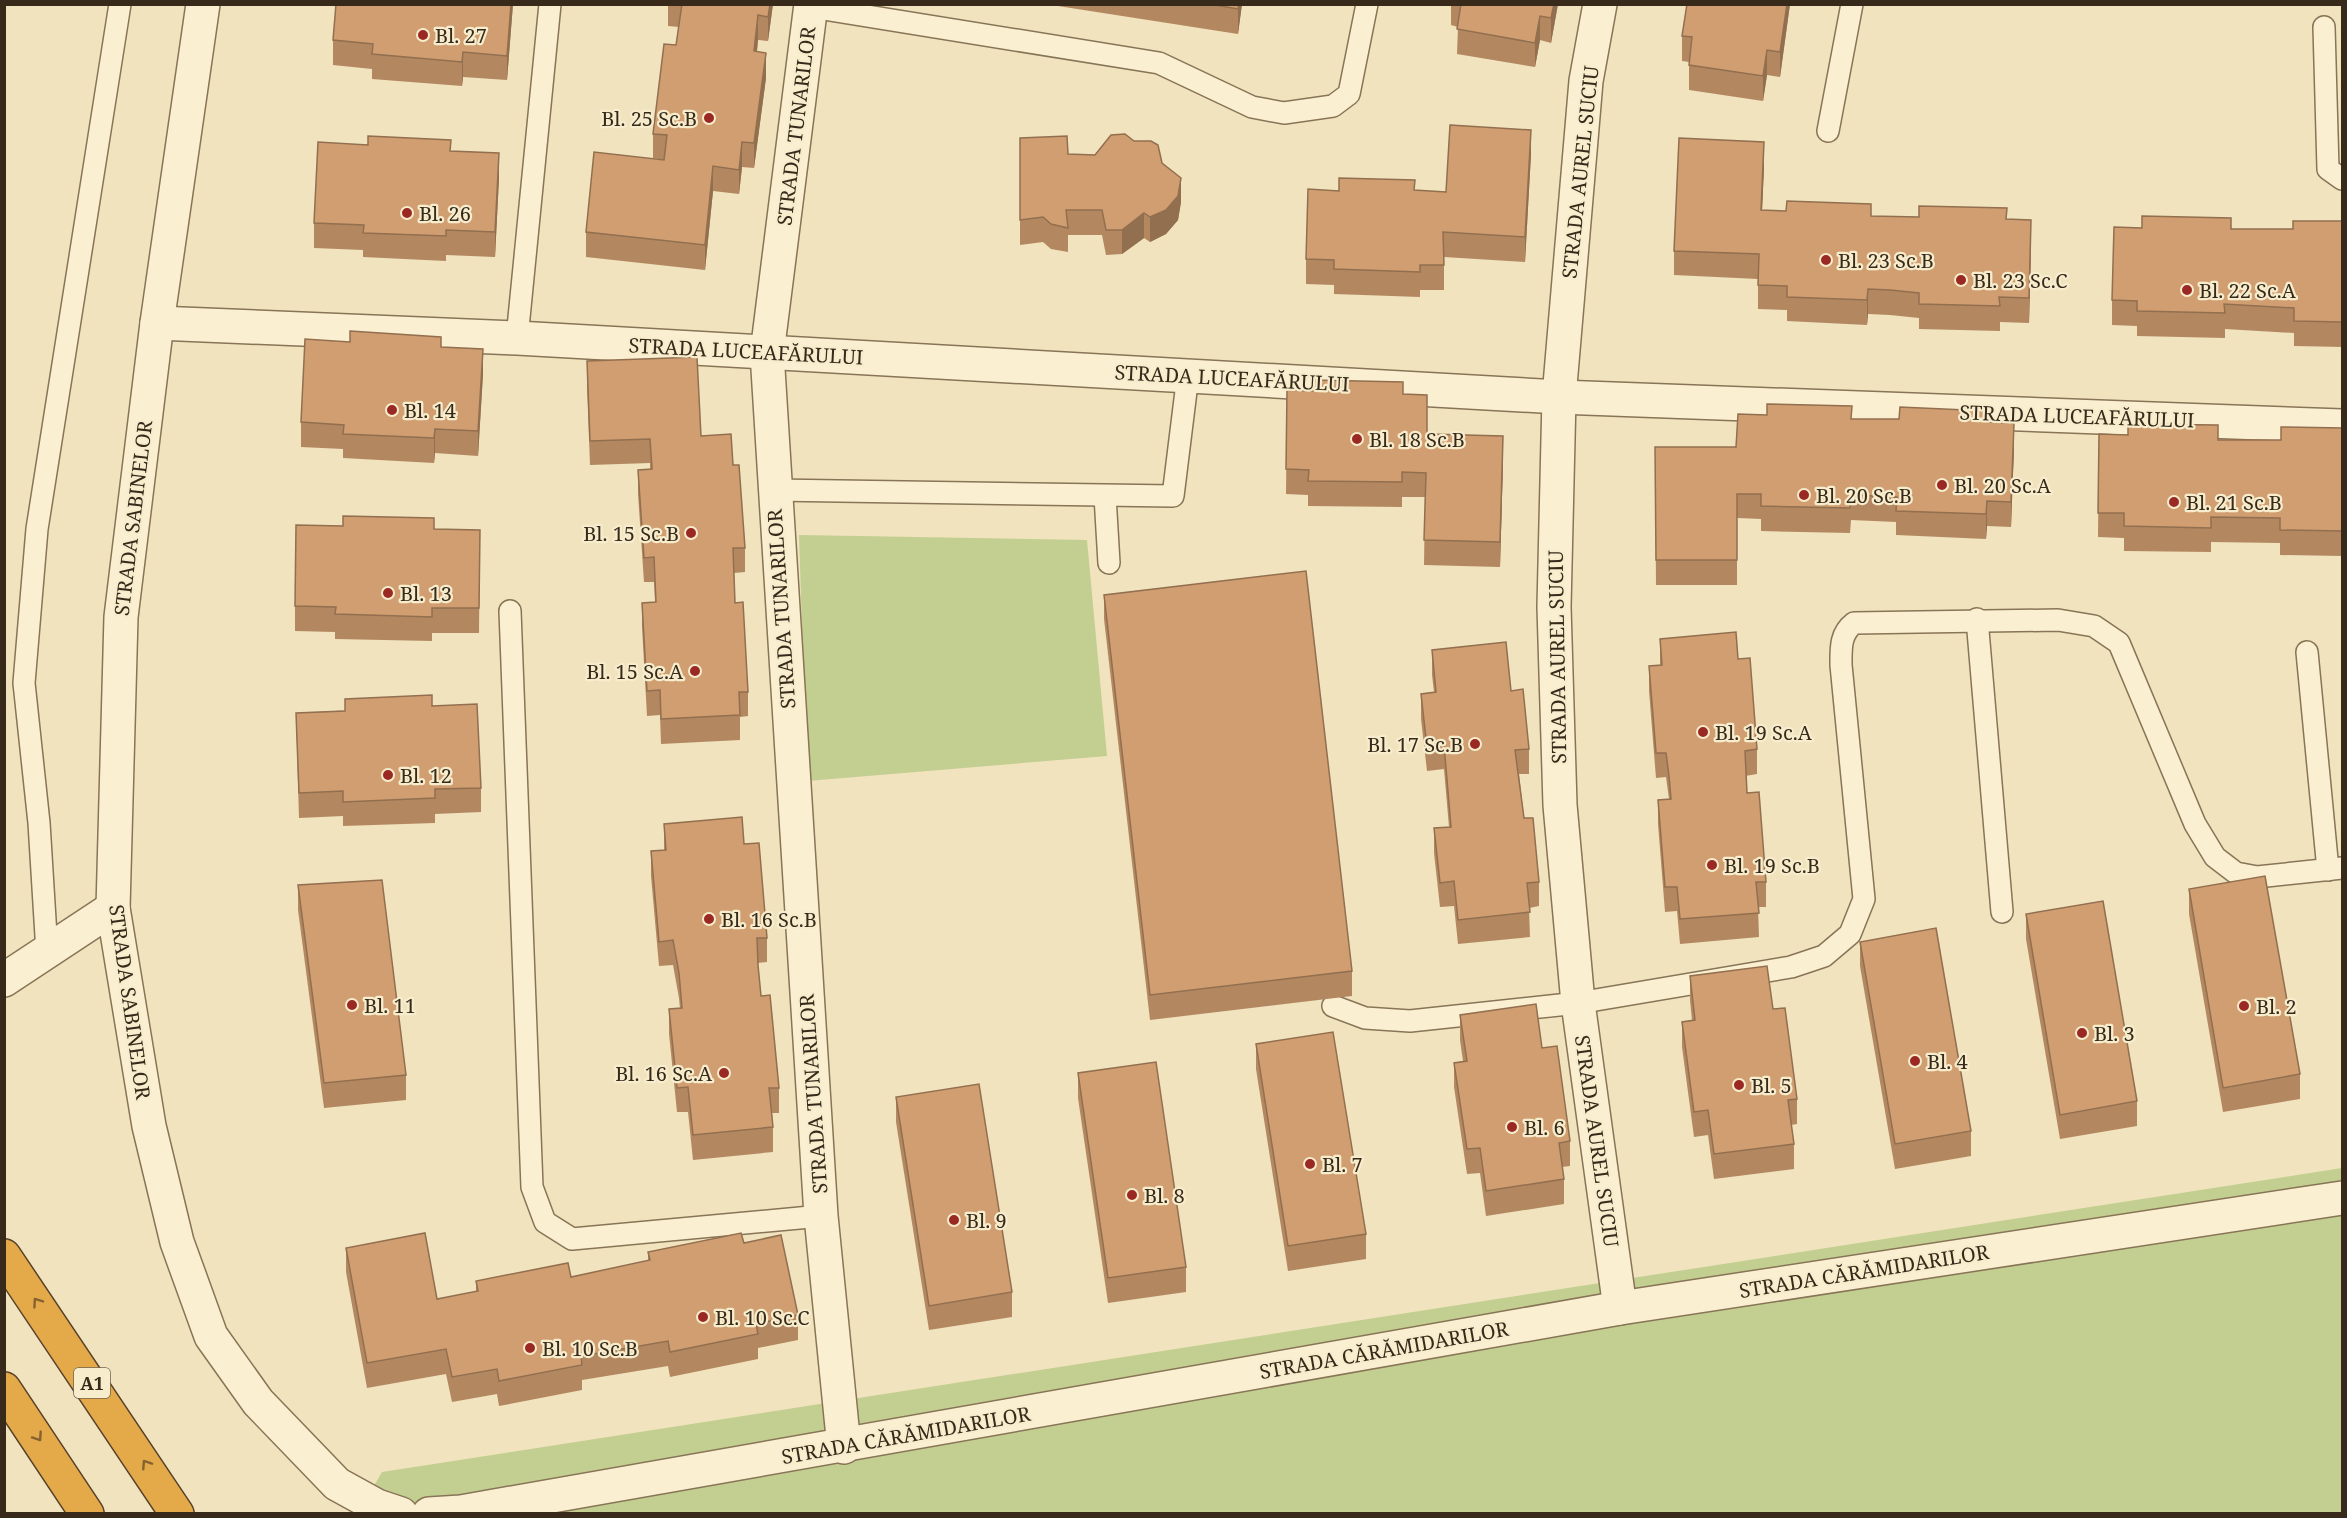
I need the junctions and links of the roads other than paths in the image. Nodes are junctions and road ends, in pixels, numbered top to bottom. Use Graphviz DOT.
graph roads {
  1 [pos="120,4"];
  2 [pos="203,4"];
  3 [pos="550,4"];
  4 [pos="1367,4"];
  5 [pos="1600,4"];
  6 [pos="1852,4"];
  7 [pos="811,6"];
  8 [pos="2324,27"];
  9 [pos="1828,131"];
  10 [pos="2343,179"];
  11 [pos="157,323"];
  12 [pos="517,338"];
  13 [pos="767,353"];
  14 [pos="1188,375"];
  15 [pos="1559,397"];
  16 [pos="2343,426"];
  17 [pos="774,490"];
  18 [pos="1105,496"];
  19 [pos="1109,563"];
  20 [pos="510,611"];
  21 [pos="1977,620"];
  22 [pos="2307,652"];
  23 [pos="2335,869"];
  24 [pos="113,908"];
  25 [pos="2002,912"];
  26 [pos="47,952"];
  27 [pos="4,980"];
  28 [pos="1578,1003"];
  29 [pos="1333,1006"];
  30 [pos="2343,1198"];
  31 [pos="821,1216"];
  32 [pos="4,1256"];
  33 [pos="1620,1308"];
  34 [pos="4,1389"];
  35 [pos="844,1447"];
  36 [pos="87,1514"];
  37 [pos="177,1514"];
  38 [pos="401,1514"];
  39 [pos="429,1514"];
  1 -- 26 [label="lane"];
  2 -- 11 [label="street, STRADA SABINELOR"];
  3 -- 12 [label="lane"];
  4 -- 7 [label="lane"];
  5 -- 15 [label="street, STRADA AUREL SUCIU"];
  6 -- 9 [label="lane"];
  7 -- 13 [label="street, STRADA TUNARILOR"];
  8 -- 10 [label="lane"];
  11 -- 12 [label="street, STRADA LUCEAFĂRULUI"];
  11 -- 24 [label="street, STRADA SABINELOR"];
  12 -- 13 [label="street, STRADA LUCEAFĂRULUI"];
  13 -- 14 [label="street, STRADA LUCEAFĂRULUI"];
  13 -- 17 [label="street, STRADA TUNARILOR"];
  14 -- 15 [label="street, STRADA LUCEAFĂRULUI"];
  14 -- 18 [label="lane"];
  15 -- 16 [label="street, STRADA LUCEAFĂRULUI"];
  15 -- 28 [label="street, STRADA AUREL SUCIU"];
  17 -- 18 [label="lane"];
  17 -- 31 [label="street, STRADA TUNARILOR"];
  18 -- 19 [label="lane"];
  20 -- 31 [label="lane, STRADA TUNARILOR"];
  21 -- 23 [label="lane"];
  21 -- 25 [label="lane"];
  21 -- 28 [label="lane"];
  22 -- 23 [label="lane"];
  24 -- 26 [label="street"];
  24 -- 38 [label="street, STRADA SABINELOR"];
  26 -- 27 [label="street"];
  28 -- 29 [label="lane"];
  28 -- 33 [label="street, STRADA AUREL SUCIU"];
  30 -- 33 [label="street, STRADA CĂRĂMIDARILOR"];
  31 -- 35 [label="street, STRADA TUNARILOR"];
  37 -- 32 [label="highway, A1, one-way"];
  33 -- 35 [label="street, STRADA CĂRĂMIDARILOR"];
  34 -- 36 [label="highway, one-way"];
  35 -- 39 [label="street, STRADA CĂRĂMIDARILOR"];
}
